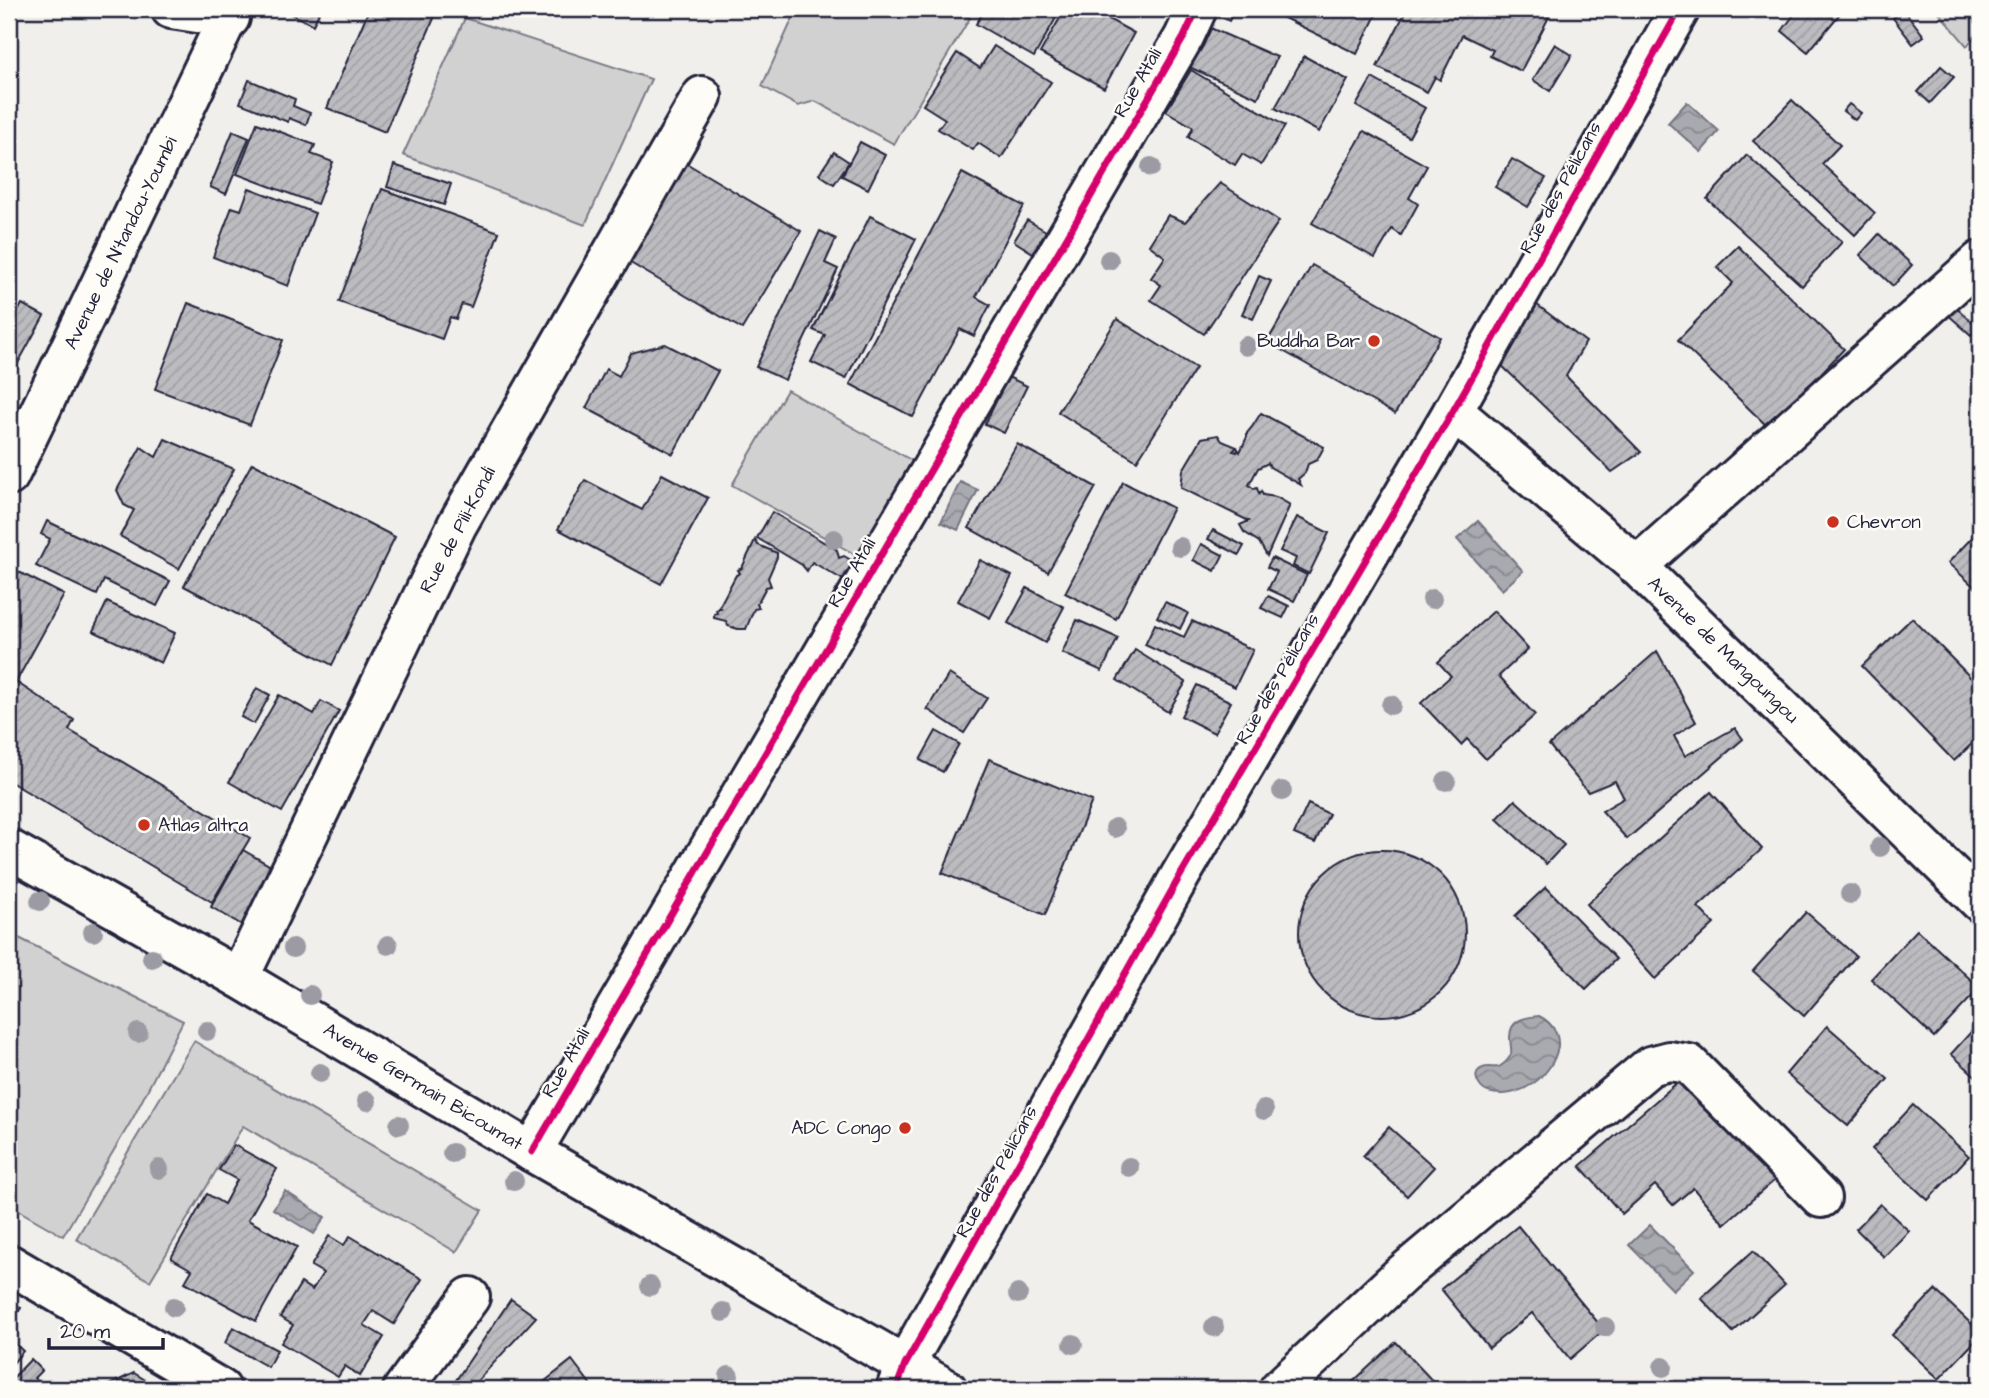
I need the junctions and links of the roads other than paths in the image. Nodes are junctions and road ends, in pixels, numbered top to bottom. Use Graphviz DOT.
graph roads {
  1 [pos="171,9"];
  2 [pos="1197,9"];
  3 [pos="1680,9"];
  4 [pos="231,13"];
  5 [pos="702,96"];
  6 [pos="1980,261"];
  7 [pos="1453,411"];
  8 [pos="9,476"];
  9 [pos="1637,566"];
  10 [pos="9,849"];
  11 [pos="1980,902"];
  12 [pos="239,978"];
  13 [pos="532,1152"];
  14 [pos="1821,1198"];
  15 [pos="9,1264"];
  16 [pos="470,1297"];
  17 [pos="900,1377"];
  18 [pos="221,1389"];
  19 [pos="403,1389"];
  20 [pos="947,1389"];
  21 [pos="1279,1389"];
  1 -- 4 [label="street"];
  2 -- 13 [label="street, Rue Atali"];
  3 -- 7 [label="street, Rue des Pélicans"];
  4 -- 8 [label="street, Avenue de N'tandou-Youmbi"];
  5 -- 12 [label="street, Rue de Pili-Kondi"];
  6 -- 9 [label="street"];
  7 -- 9 [label="street, Avenue de Mangoungou"];
  7 -- 17 [label="street, Rue des Pélicans"];
  9 -- 11 [label="street, Avenue de Mangoungou"];
  10 -- 12 [label="street, Avenue Germain Bicoumat"];
  12 -- 13 [label="street, Avenue Germain Bicoumat"];
  13 -- 17 [label="street, Avenue Germain Bicoumat"];
  14 -- 21 [label="street"];
  15 -- 18 [label="street"];
  16 -- 19 [label="street"];
  17 -- 20 [label="street, Avenue Germain Bicoumat"];
}
